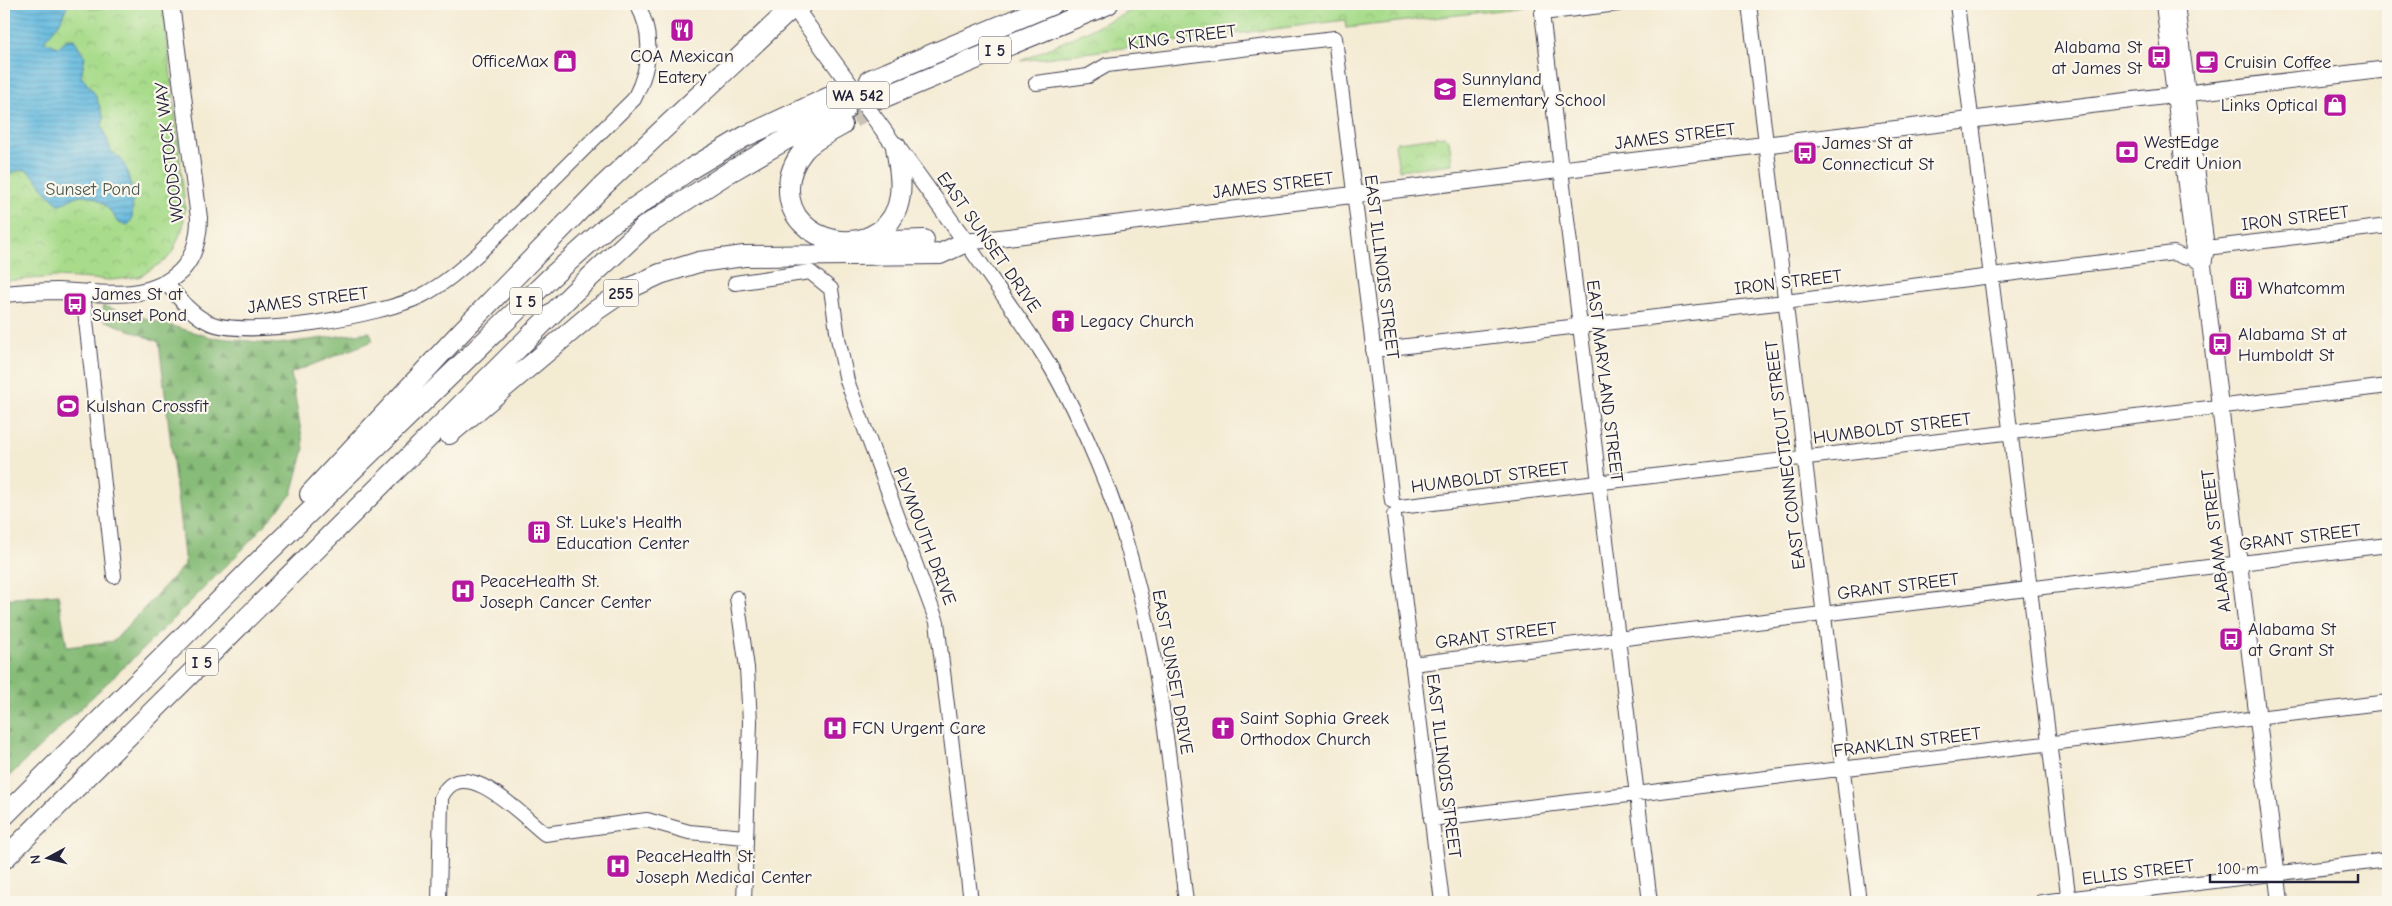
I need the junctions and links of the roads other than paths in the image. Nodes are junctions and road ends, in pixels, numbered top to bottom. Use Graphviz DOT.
graph roads {
  1 [pos="172,4"];
  2 [pos="637,4"];
  3 [pos="1053,4"];
  4 [pos="1108,4"];
  5 [pos="1618,4"];
  6 [pos="1749,4"];
  7 [pos="1957,4"];
  8 [pos="2164,4"];
  9 [pos="2176,4"];
  10 [pos="794,5"];
  11 [pos="1335,38"];
  12 [pos="2388,69"];
  13 [pos="870,80"];
  14 [pos="1036,83"];
  15 [pos="2181,94"];
  16 [pos="882,98"];
  17 [pos="843,108"];
  18 [pos="1971,120"];
  19 [pos="894,144"];
  20 [pos="1766,145"];
  21 [pos="1561,170"];
  22 [pos="1354,195"];
  23 [pos="2388,226"];
  24 [pos="851,242"];
  25 [pos="966,242"];
  26 [pos="2206,248"];
  27 [pos="2203,265"];
  28 [pos="1991,277"];
  29 [pos="166,283"];
  30 [pos="736,283"];
  31 [pos="83,292"];
  32 [pos="4,294"];
  33 [pos="1786,302"];
  34 [pos="1580,324"];
  35 [pos="1373,350"];
  36 [pos="2388,386"];
  37 [pos="2220,406"];
  38 [pos="2010,432"];
  39 [pos="1805,457"];
  40 [pos="400,466"];
  41 [pos="1599,483"];
  42 [pos="1395,508"];
  43 [pos="2388,545"];
  44 [pos="259,561"];
  45 [pos="2239,563"];
  46 [pos="114,576"];
  47 [pos="2030,589"];
  48 [pos="737,598"];
  49 [pos="1824,614"];
  50 [pos="1618,639"];
  51 [pos="1412,664"];
  52 [pos="2388,702"];
  53 [pos="2258,718"];
  54 [pos="2049,744"];
  55 [pos="1842,769"];
  56 [pos="1637,794"];
  57 [pos="4,816"];
  58 [pos="1431,819"];
  59 [pos="745,838"];
  60 [pos="4,859"];
  61 [pos="2388,860"];
  62 [pos="2277,874"];
  63 [pos="2068,901"];
  64 [pos="439,902"];
  65 [pos="744,902"];
  66 [pos="971,902"];
  67 [pos="1186,902"];
  68 [pos="1442,902"];
  69 [pos="1650,902"];
  70 [pos="1859,902"];
  71 [pos="2041,902"];
  72 [pos="2280,902"];
  1 -- 29 [label="main road, WOODSTOCK WAY"];
  2 -- 29 [label="street, JAMES STREET"];
  3 -- 13 [label="highway, I 5"];
  4 -- 16 [label="highway, I 5"];
  5 -- 21 [label="street, EAST MARYLAND STREET"];
  6 -- 20 [label="street, EAST CONNECTICUT STREET"];
  7 -- 18 [label="street"];
  8 -- 15 [label="main road, ALABAMA STREET"];
  9 -- 15 [label="main road, ALABAMA STREET"];
  10 -- 19 [label="main road, EAST SUNSET DRIVE / WA 542, bridge"];
  10 -- 44 [label="highway"];
  11 -- 14 [label="street, KING STREET"];
  11 -- 22 [label="street, EAST ILLINOIS STREET"];
  12 -- 15 [label="main road, JAMES STREET"];
  15 -- 18 [label="main road, JAMES STREET"];
  15 -- 26 [label="main road, ALABAMA STREET"];
  15 -- 27 [label="main road, ALABAMA STREET"];
  17 -- 24 [label="highway"];
  17 -- 40 [label="highway, I 5"];
  17 -- 44 [label="highway, I 5"];
  18 -- 20 [label="main road, JAMES STREET"];
  18 -- 28 [label="street"];
  19 -- 24 [label="highway"];
  19 -- 25 [label="main road, EAST SUNSET DRIVE"];
  20 -- 21 [label="main road, JAMES STREET"];
  20 -- 33 [label="street, EAST CONNECTICUT STREET"];
  21 -- 22 [label="main road, JAMES STREET"];
  21 -- 34 [label="street, EAST MARYLAND STREET"];
  22 -- 25 [label="main road, JAMES STREET"];
  22 -- 35 [label="street, EAST ILLINOIS STREET"];
  23 -- 26 [label="street, IRON STREET"];
  24 -- 25 [label="highway"];
  25 -- 40 [label="highway, 255"];
  25 -- 67 [label="street, EAST SUNSET DRIVE"];
  26 -- 27 [label="main road, ALABAMA STREET"];
  27 -- 28 [label="street, IRON STREET"];
  27 -- 37 [label="main road, ALABAMA STREET"];
  28 -- 33 [label="street, IRON STREET"];
  28 -- 38 [label="street"];
  29 -- 31 [label="main road"];
  30 -- 66 [label="street, PLYMOUTH DRIVE"];
  31 -- 32 [label="main road"];
  31 -- 46 [label="street"];
  33 -- 34 [label="street, IRON STREET"];
  33 -- 39 [label="street, EAST CONNECTICUT STREET"];
  34 -- 35 [label="street, IRON STREET"];
  34 -- 41 [label="street, EAST MARYLAND STREET"];
  35 -- 42 [label="street, EAST ILLINOIS STREET"];
  36 -- 37 [label="street, HUMBOLDT STREET"];
  37 -- 38 [label="street, HUMBOLDT STREET"];
  37 -- 45 [label="main road, ALABAMA STREET"];
  38 -- 39 [label="street, HUMBOLDT STREET"];
  38 -- 47 [label="street"];
  39 -- 41 [label="street, HUMBOLDT STREET"];
  39 -- 49 [label="street, EAST CONNECTICUT STREET"];
  40 -- 60 [label="highway, I 5"];
  41 -- 42 [label="street, HUMBOLDT STREET"];
  41 -- 50 [label="street, EAST MARYLAND STREET"];
  42 -- 51 [label="street, EAST ILLINOIS STREET"];
  43 -- 45 [label="street, GRANT STREET"];
  44 -- 57 [label="highway, I 5"];
  45 -- 47 [label="street, GRANT STREET"];
  45 -- 53 [label="main road, ALABAMA STREET"];
  47 -- 49 [label="street, GRANT STREET"];
  47 -- 54 [label="street"];
  48 -- 59 [label="street"];
  49 -- 50 [label="street, GRANT STREET"];
  49 -- 55 [label="street, EAST CONNECTICUT STREET"];
  50 -- 51 [label="street, GRANT STREET"];
  50 -- 56 [label="street, EAST MARYLAND STREET"];
  51 -- 58 [label="street, EAST ILLINOIS STREET"];
  52 -- 53 [label="street, FRANKLIN STREET"];
  53 -- 54 [label="street, FRANKLIN STREET"];
  53 -- 62 [label="main road, ALABAMA STREET"];
  54 -- 55 [label="street, FRANKLIN STREET"];
  54 -- 63 [label="street"];
  55 -- 56 [label="street, FRANKLIN STREET"];
  55 -- 70 [label="street, EAST CONNECTICUT STREET"];
  56 -- 58 [label="street, FRANKLIN STREET"];
  56 -- 69 [label="street, EAST MARYLAND STREET"];
  58 -- 68 [label="street, EAST ILLINOIS STREET"];
  59 -- 64 [label="street"];
  59 -- 65 [label="street"];
  61 -- 62 [label="street, ELLIS STREET"];
  62 -- 63 [label="street, ELLIS STREET"];
  62 -- 72 [label="main road, ALABAMA STREET"];
  63 -- 71 [label="street, ELLIS STREET"];
}
